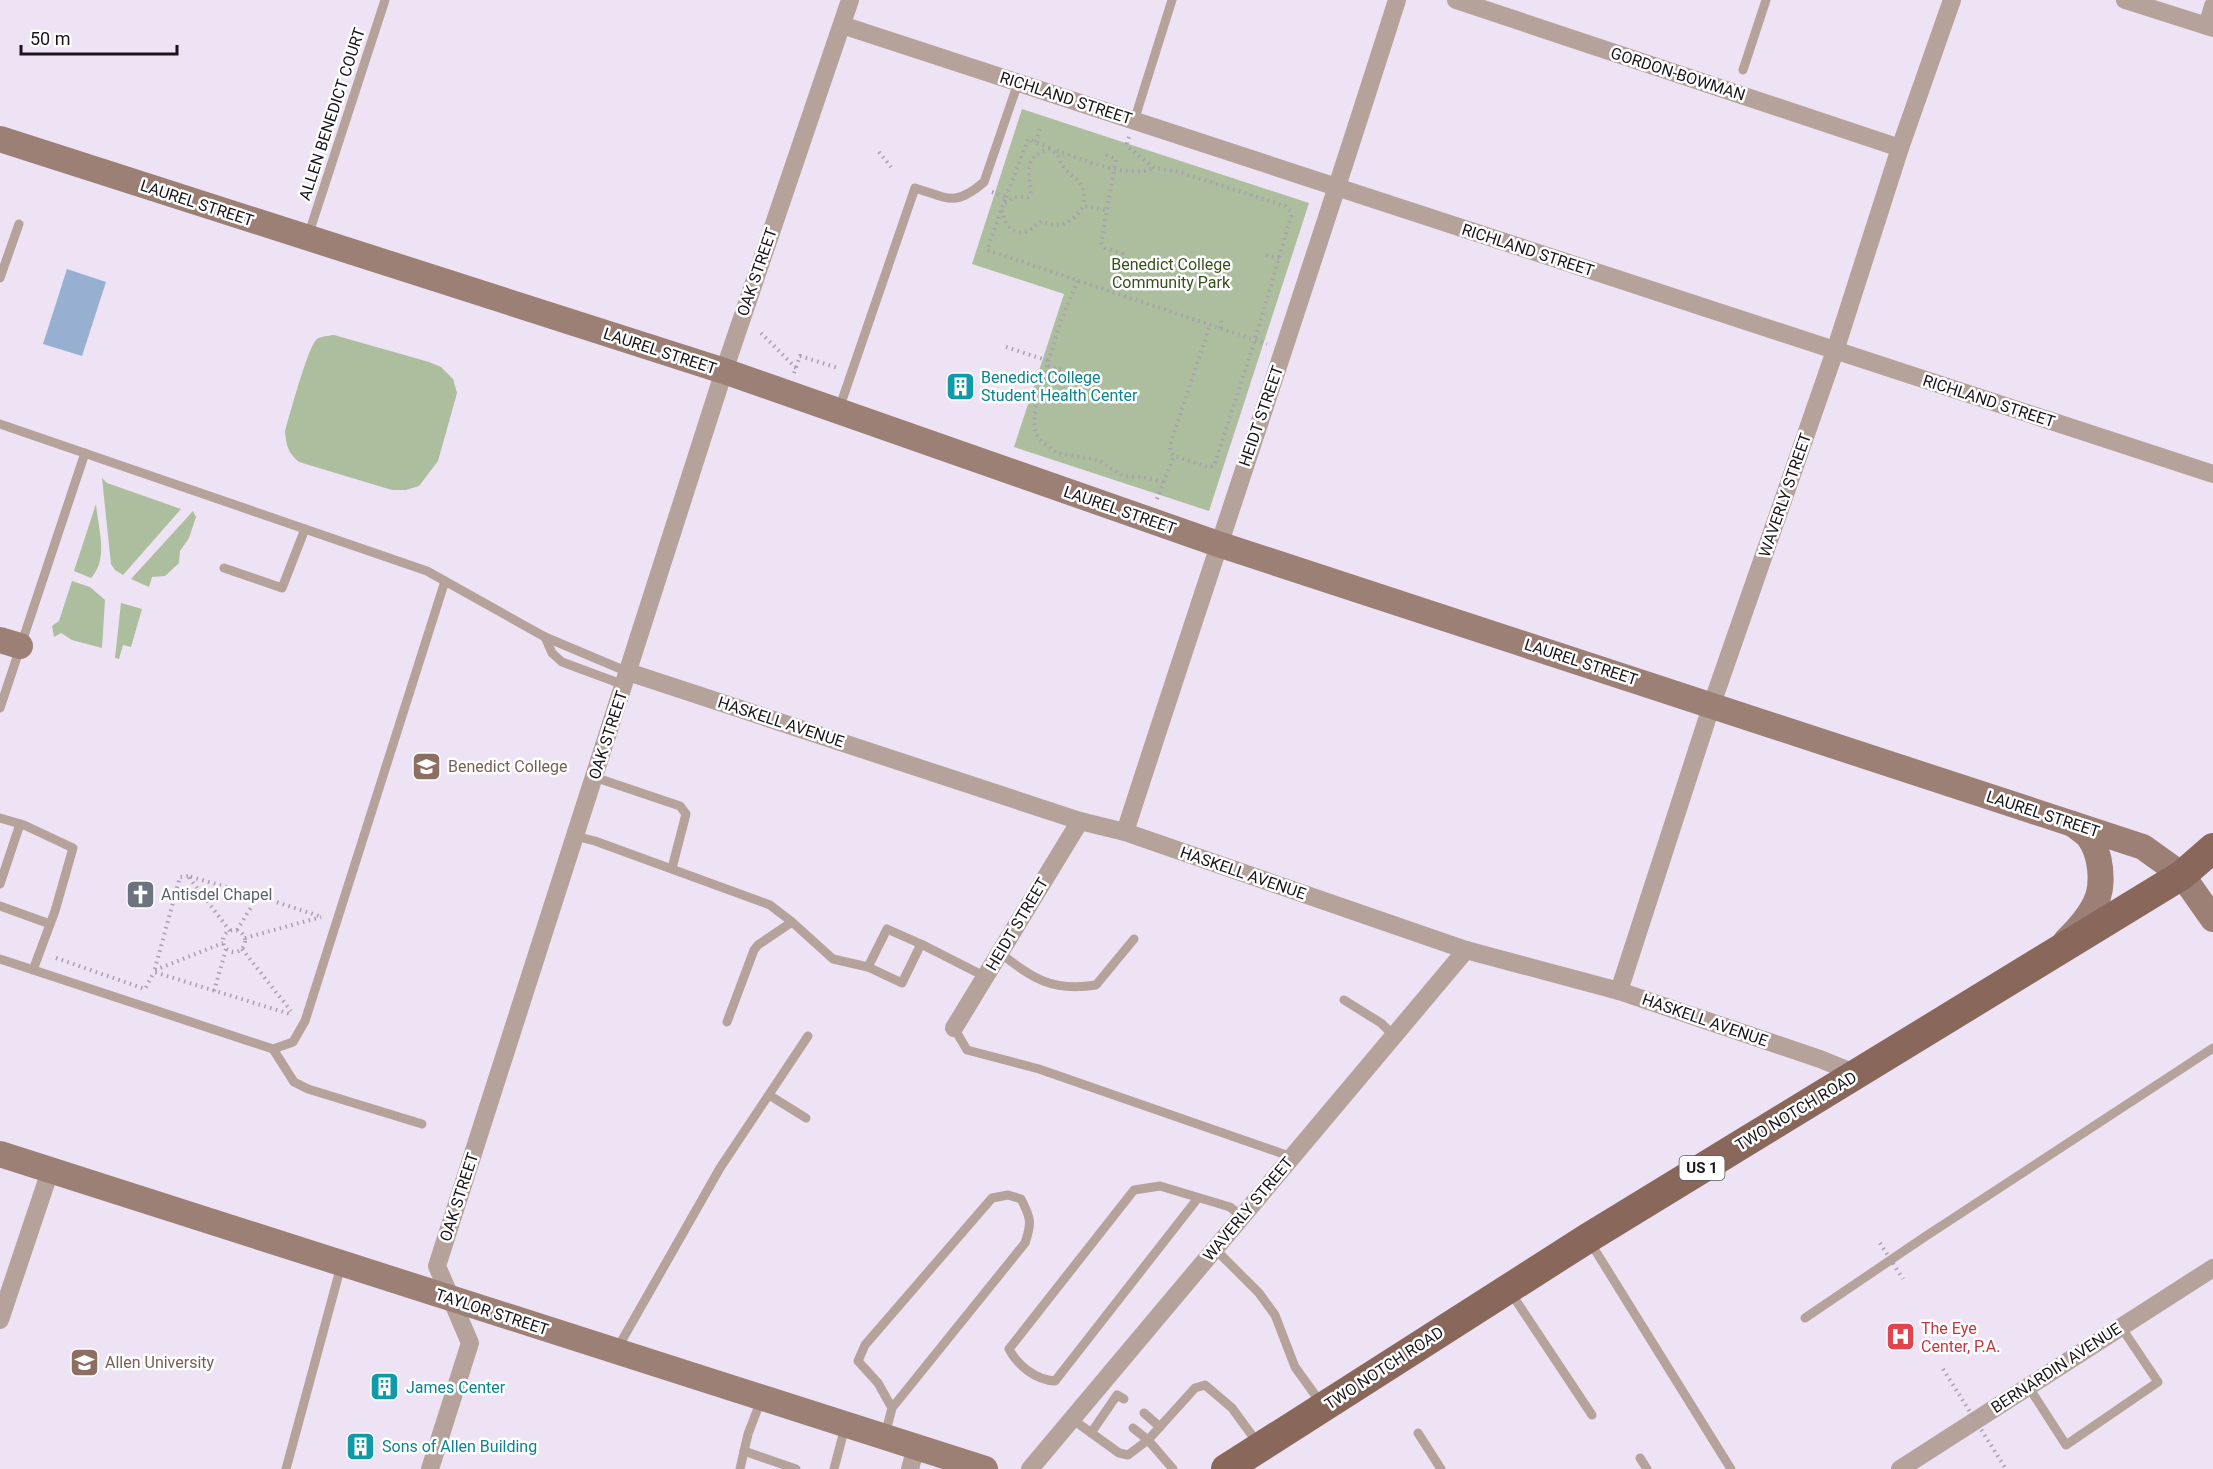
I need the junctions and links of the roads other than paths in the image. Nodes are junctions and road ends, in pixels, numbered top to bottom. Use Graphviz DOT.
graph roads {
  1 [pos="385,0"];
  2 [pos="850,0"];
  3 [pos="1172,0"];
  4 [pos="1397,0"];
  5 [pos="1456,0"];
  6 [pos="1766,0"];
  7 [pos="1952,0"];
  8 [pos="2125,0"];
  9 [pos="2213,6"];
  10 [pos="843,25"];
  11 [pos="2210,27"];
  12 [pos="1743,70"];
  13 [pos="1018,82"];
  14 [pos="1134,121"];
  15 [pos="0,139"];
  16 [pos="1900,148"];
  17 [pos="1338,188"];
  18 [pos="19,224"];
  19 [pos="307,238"];
  20 [pos="0,278"];
  21 [pos="1835,351"];
  22 [pos="724,371"];
  23 [pos="839,412"];
  24 [pos="0,424"];
  25 [pos="85,453"];
  26 [pos="2213,474"];
  27 [pos="305,529"];
  28 [pos="1218,544"];
  29 [pos="224,568"];
  30 [pos="445,581"];
  31 [pos="545,637"];
  32 [pos="10,643"];
  33 [pos="626,678"];
  34 [pos="1712,704"];
  35 [pos="0,708"];
  36 [pos="594,777"];
  37 [pos="0,818"];
  38 [pos="1080,821"];
  39 [pos="20,824"];
  40 [pos="2073,824"];
  41 [pos="1125,832"];
  42 [pos="575,836"];
  43 [pos="2213,848"];
  44 [pos="672,868"];
  45 [pos="2182,874"];
  46 [pos="0,884"];
  47 [pos="0,906"];
  48 [pos="2213,919"];
  49 [pos="792,921"];
  50 [pos="50,924"];
  51 [pos="1134,939"];
  52 [pos="921,944"];
  53 [pos="1466,950"];
  54 [pos="1000,953"];
  55 [pos="2054,953"];
  56 [pos="0,959"];
  57 [pos="868,967"];
  58 [pos="33,970"];
  59 [pos="986,977"];
  60 [pos="1619,991"];
  61 [pos="1344,1000"];
  62 [pos="727,1022"];
  63 [pos="954,1028"];
  64 [pos="808,1036"];
  65 [pos="1394,1036"];
  66 [pos="2213,1048"];
  67 [pos="273,1049"];
  68 [pos="1857,1074"];
  69 [pos="769,1095"];
  70 [pos="806,1118"];
  71 [pos="422,1124"];
  72 [pos="0,1155"];
  73 [pos="1292,1157"];
  74 [pos="50,1171"];
  75 [pos="1198,1198"];
  76 [pos="1242,1217"];
  77 [pos="1588,1238"];
  78 [pos="1215,1249"];
  79 [pos="342,1264"];
  80 [pos="2213,1268"];
  81 [pos="1508,1288"];
  82 [pos="451,1299"];
  83 [pos="1805,1318"];
  84 [pos="0,1320"];
  85 [pos="2121,1327"];
  86 [pos="615,1351"];
  87 [pos="1102,1383"];
  88 [pos="2028,1386"];
  89 [pos="762,1398"];
  90 [pos="1323,1406"];
  91 [pos="892,1408"];
  92 [pos="1144,1413"];
  93 [pos="1592,1415"];
  94 [pos="1072,1419"];
  95 [pos="846,1425"];
  96 [pos="1160,1427"];
  97 [pos="1133,1428"];
  98 [pos="1091,1433"];
  99 [pos="1418,1433"];
  100 [pos="885,1437"];
  101 [pos="1148,1440"];
  102 [pos="1261,1446"];
  103 [pos="744,1451"];
  104 [pos="913,1458"];
  105 [pos="1640,1458"];
  106 [pos="286,1469"];
  107 [pos="430,1469"];
  108 [pos="740,1469"];
  109 [pos="796,1469"];
  110 [pos="834,1469"];
  111 [pos="985,1469"];
  112 [pos="1030,1469"];
  113 [pos="1173,1469"];
  114 [pos="1226,1469"];
  115 [pos="1442,1469"];
  116 [pos="1647,1469"];
  117 [pos="1731,1469"];
  118 [pos="1900,1469"];
  1 -- 19 [label="lane, ALLEN BENEDICT COURT"];
  2 -- 10 [label="street, OAK STREET"];
  3 -- 14 [label="lane"];
  4 -- 17 [label="street, HEIDT STREET"];
  5 -- 16 [label="street, GORDON-BOWMAN"];
  6 -- 12 [label="lane"];
  7 -- 16 [label="street, WAVERLY STREET"];
  8 -- 11 [label="street"];
  9 -- 11 [label="street"];
  10 -- 13 [label="street, RICHLAND STREET"];
  10 -- 22 [label="street, OAK STREET"];
  13 -- 14 [label="street, RICHLAND STREET"];
  13 -- 23 [label="lane"];
  14 -- 17 [label="street, RICHLAND STREET"];
  15 -- 19 [label="street, LAUREL STREET"];
  16 -- 21 [label="street, WAVERLY STREET"];
  17 -- 21 [label="street, RICHLAND STREET"];
  17 -- 28 [label="street, HEIDT STREET"];
  18 -- 20 [label="lane"];
  19 -- 22 [label="street, LAUREL STREET"];
  21 -- 26 [label="street, RICHLAND STREET"];
  21 -- 34 [label="street, WAVERLY STREET"];
  22 -- 23 [label="street, LAUREL STREET"];
  22 -- 33 [label="street, OAK STREET"];
  23 -- 28 [label="street, LAUREL STREET"];
  24 -- 25 [label="lane"];
  25 -- 27 [label="lane"];
  25 -- 32 [label="lane"];
  27 -- 29 [label="lane"];
  27 -- 30 [label="lane"];
  28 -- 34 [label="street, LAUREL STREET"];
  28 -- 41 [label="street, HEIDT STREET"];
  30 -- 31 [label="lane"];
  30 -- 67 [label="lane"];
  31 -- 33 [label="lane"];
  31 -- 33 [label="lane"];
  32 -- 35 [label="lane"];
  33 -- 36 [label="street, OAK STREET"];
  33 -- 38 [label="street, HASKELL AVENUE"];
  34 -- 40 [label="street, LAUREL STREET"];
  34 -- 60 [label="street, WAVERLY STREET"];
  36 -- 42 [label="street, OAK STREET"];
  36 -- 44 [label="lane"];
  37 -- 39 [label="lane"];
  38 -- 41 [label="street, HASKELL AVENUE"];
  38 -- 54 [label="street, HEIDT STREET"];
  39 -- 46 [label="lane"];
  39 -- 50 [label="lane"];
  40 -- 45 [label="street, LAUREL STREET"];
  40 -- 55 [label="street"];
  41 -- 53 [label="street, HASKELL AVENUE"];
  42 -- 44 [label="lane"];
  42 -- 82 [label="street, OAK STREET"];
  43 -- 45 [label="main road, TWO NOTCH ROAD / US 1"];
  44 -- 49 [label="lane"];
  45 -- 48 [label="street, LAUREL STREET"];
  45 -- 55 [label="main road, TWO NOTCH ROAD / US 1"];
  47 -- 50 [label="lane"];
  49 -- 57 [label="lane"];
  49 -- 62 [label="lane"];
  50 -- 58 [label="lane"];
  51 -- 54 [label="lane"];
  52 -- 57 [label="lane"];
  52 -- 57 [label="lane"];
  52 -- 59 [label="lane"];
  53 -- 60 [label="street, HASKELL AVENUE"];
  53 -- 65 [label="street, WAVERLY STREET"];
  54 -- 59 [label="street, HEIDT STREET"];
  55 -- 68 [label="main road, TWO NOTCH ROAD / US 1"];
  56 -- 58 [label="lane"];
  58 -- 67 [label="lane"];
  59 -- 63 [label="street, HEIDT STREET"];
  60 -- 68 [label="street, HASKELL AVENUE"];
  61 -- 65 [label="lane"];
  63 -- 73 [label="lane"];
  64 -- 69 [label="lane"];
  65 -- 73 [label="street, WAVERLY STREET"];
  66 -- 83 [label="lane"];
  67 -- 71 [label="lane"];
  68 -- 77 [label="main road, TWO NOTCH ROAD / US 1"];
  69 -- 70 [label="lane"];
  69 -- 86 [label="lane"];
  72 -- 74 [label="street, TAYLOR STREET"];
  73 -- 76 [label="street, WAVERLY STREET"];
  74 -- 79 [label="street, TAYLOR STREET"];
  74 -- 84 [label="street"];
  75 -- 75 [label="lane"];
  75 -- 76 [label="lane"];
  76 -- 78 [label="street, WAVERLY STREET"];
  77 -- 81 [label="main road, TWO NOTCH ROAD / US 1"];
  77 -- 117 [label="lane"];
  78 -- 87 [label="street, WAVERLY STREET"];
  78 -- 90 [label="lane"];
  79 -- 82 [label="street, TAYLOR STREET"];
  79 -- 106 [label="lane"];
  80 -- 85 [label="street, BERNARDIN AVENUE"];
  81 -- 90 [label="main road, TWO NOTCH ROAD / US 1"];
  81 -- 93 [label="lane"];
  82 -- 86 [label="street, TAYLOR STREET"];
  82 -- 107 [label="street, OAK STREET"];
  85 -- 88 [label="street, BERNARDIN AVENUE"];
  85 -- 88 [label="lane"];
  86 -- 89 [label="street, TAYLOR STREET"];
  87 -- 94 [label="street, WAVERLY STREET"];
  87 -- 98 [label="lane"];
  88 -- 118 [label="street, BERNARDIN AVENUE"];
  89 -- 95 [label="street, TAYLOR STREET"];
  89 -- 103 [label="lane"];
  90 -- 102 [label="main road, TWO NOTCH ROAD / US 1"];
  91 -- 91 [label="lane"];
  91 -- 100 [label="lane"];
  92 -- 96 [label="lane"];
  94 -- 98 [label="lane"];
  94 -- 112 [label="street, WAVERLY STREET"];
  95 -- 100 [label="street, TAYLOR STREET"];
  95 -- 110 [label="lane"];
  96 -- 101 [label="lane"];
  96 -- 102 [label="lane"];
  97 -- 101 [label="lane"];
  98 -- 101 [label="lane"];
  99 -- 115 [label="lane"];
  100 -- 104 [label="street, TAYLOR STREET"];
  101 -- 113 [label="lane"];
  102 -- 114 [label="main road, TWO NOTCH ROAD / US 1"];
  103 -- 108 [label="lane"];
  103 -- 109 [label="lane"];
  104 -- 111 [label="street, TAYLOR STREET"];
  105 -- 116 [label="lane"];
}
